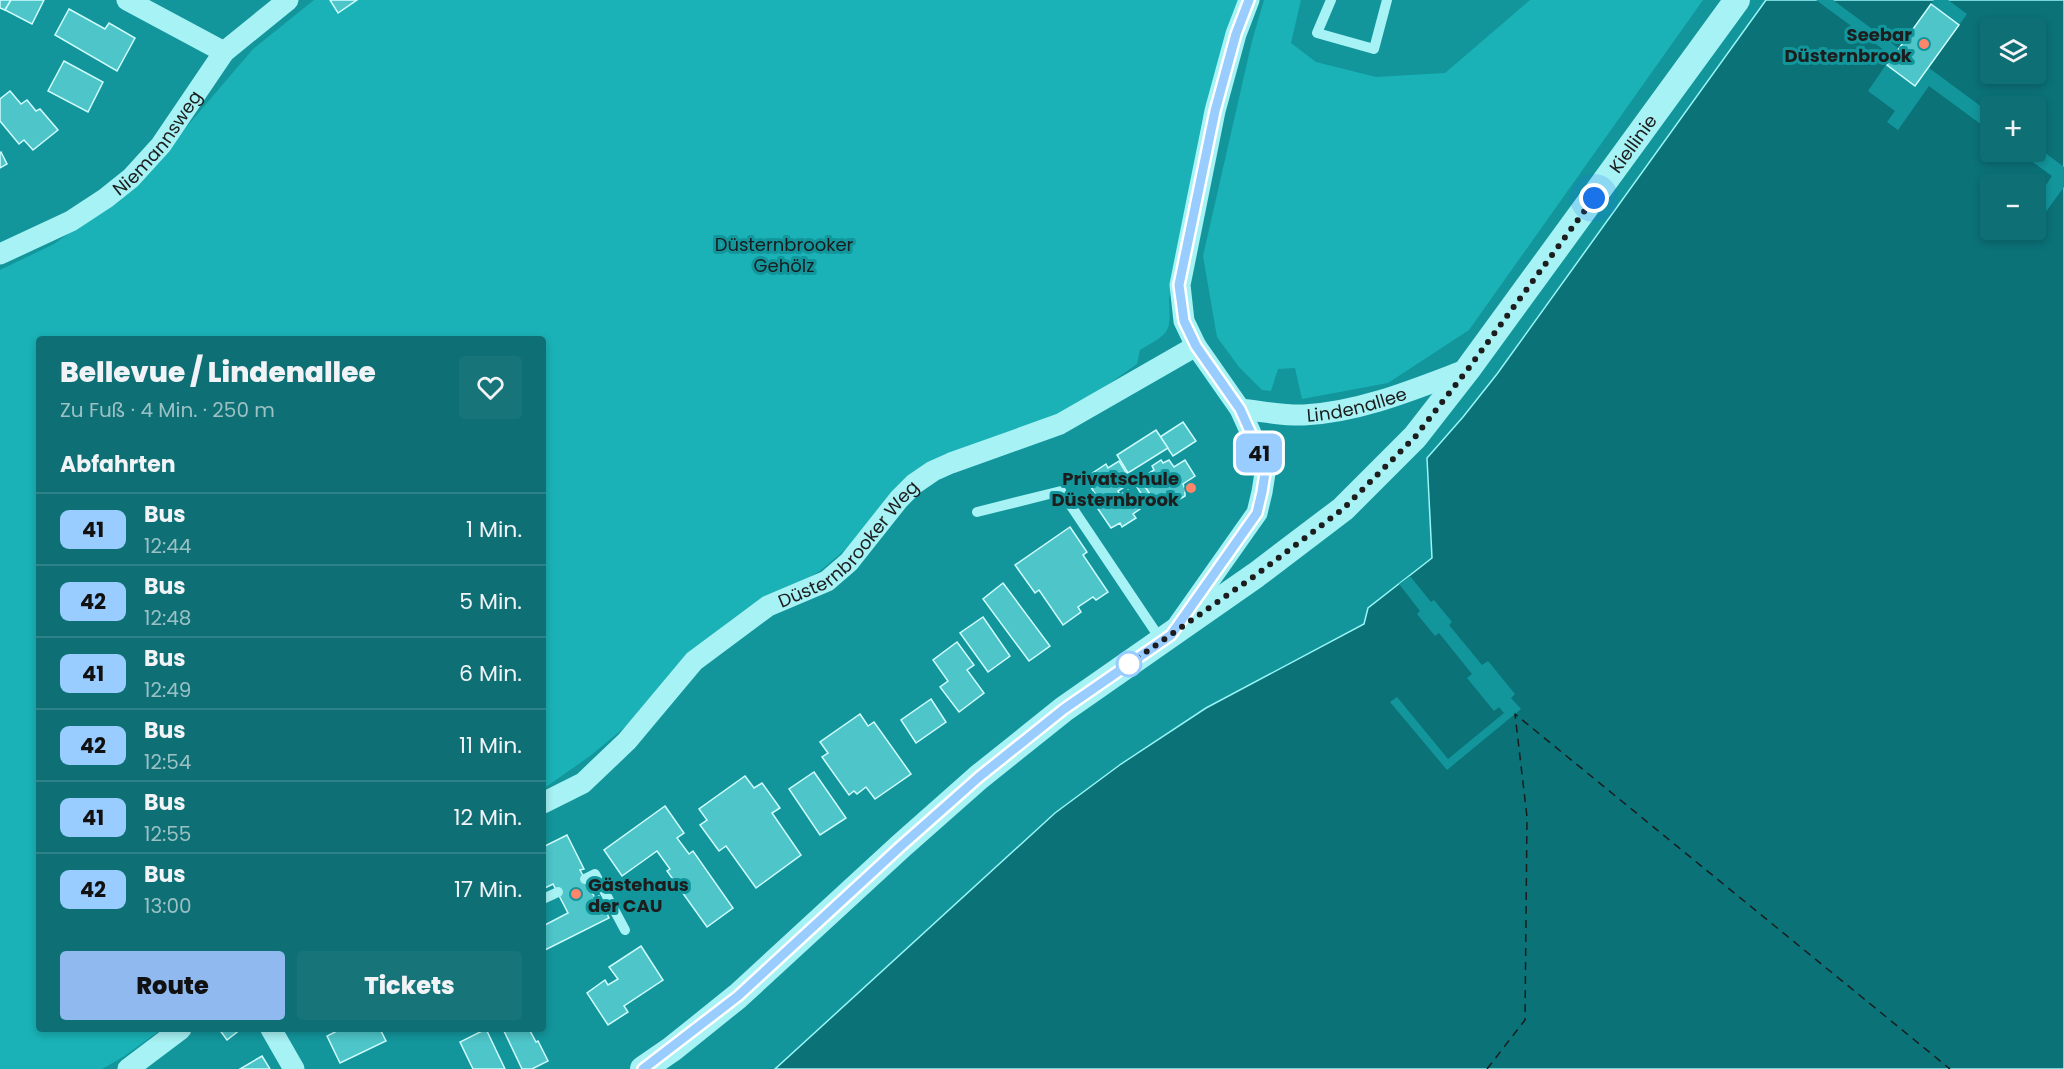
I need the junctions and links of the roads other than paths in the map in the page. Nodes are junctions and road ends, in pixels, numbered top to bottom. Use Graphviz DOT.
graph roads {
  1 [pos="127,0"];
  2 [pos="288,0"];
  3 [pos="1249,0"];
  4 [pos="1331,0"];
  5 [pos="1387,0"];
  6 [pos="1737,0"];
  7 [pos="224,52"];
  8 [pos="0,254"];
  9 [pos="1196,346"];
  10 [pos="1468,369"];
  11 [pos="1240,409"];
  12 [pos="977,512"];
  13 [pos="1166,638"];
  14 [pos="546,801"];
  15 [pos="585,879"];
  16 [pos="558,892"];
  17 [pos="546,898"];
  18 [pos="625,930"];
  19 [pos="178,1032"];
  20 [pos="273,1032"];
  21 [pos="128,1069"];
  22 [pos="294,1069"];
  23 [pos="643,1069"];
  1 -- 7 [label="street"];
  2 -- 7 [label="street, Niemannsweg"];
  3 -- 9 [label="street"];
  4 -- 5 [label="lane"];
  6 -- 10 [label="street, Kiellinie"];
  7 -- 8 [label="street, Niemannsweg"];
  9 -- 11 [label="street"];
  9 -- 14 [label="street, Düsternbrooker Weg"];
  10 -- 11 [label="street, Lindenallee"];
  10 -- 13 [label="street, Kiellinie"];
  11 -- 13 [label="street"];
  12 -- 13 [label="lane"];
  13 -- 23 [label="street, Kiellinie"];
  15 -- 18 [label="lane"];
  16 -- 17 [label="lane"];
  19 -- 21 [label="street"];
  20 -- 22 [label="street"];
}
